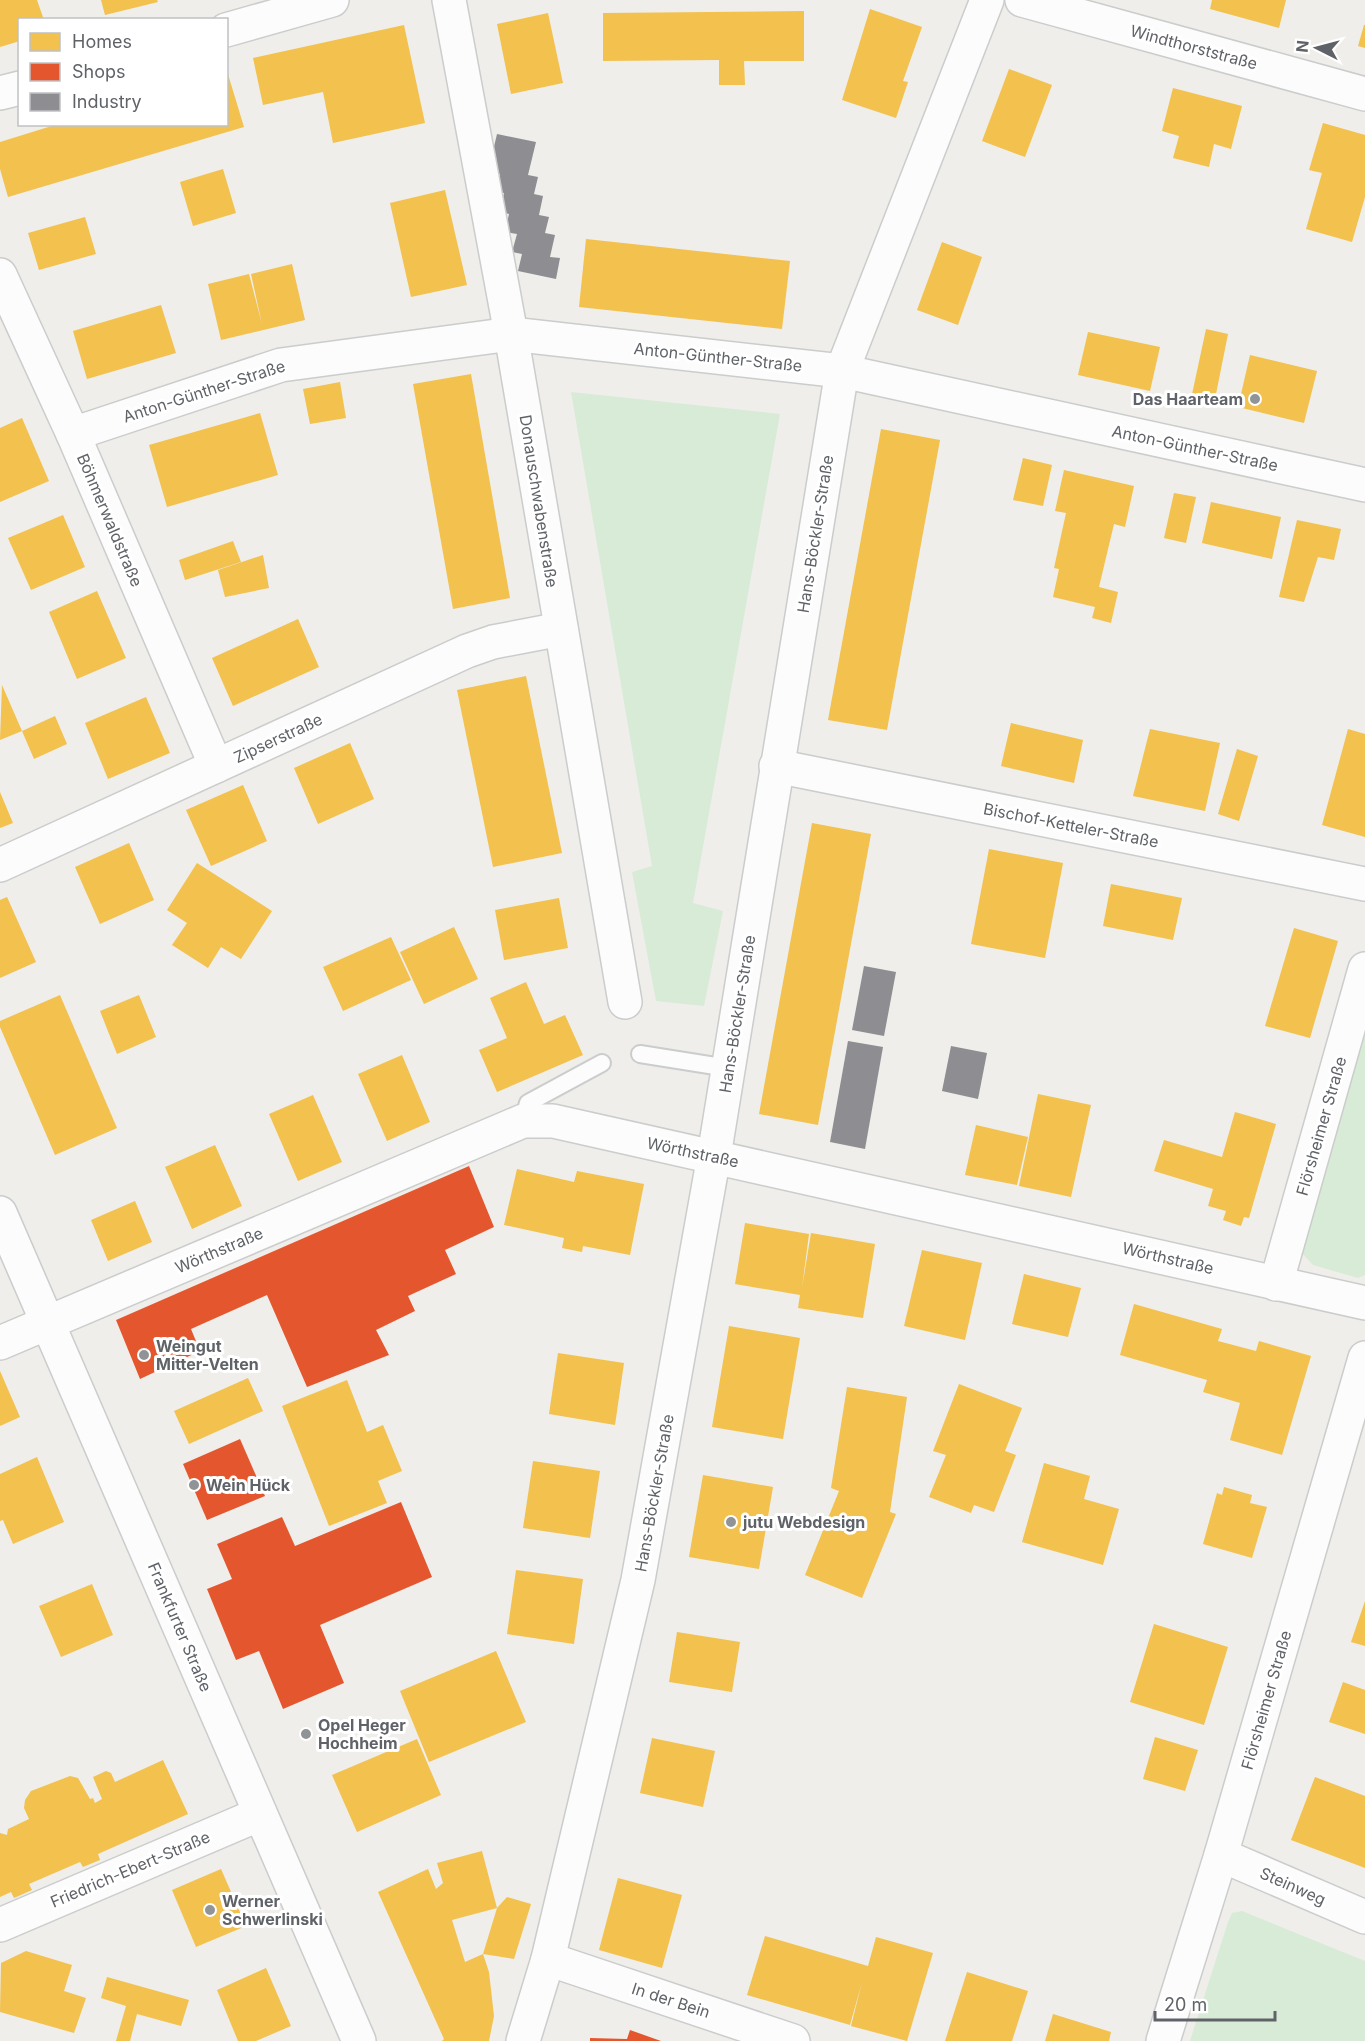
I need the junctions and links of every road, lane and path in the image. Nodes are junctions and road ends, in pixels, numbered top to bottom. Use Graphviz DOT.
graph roads {
  1 [pos="332,0"];
  2 [pos="449,0"];
  3 [pos="987,0"];
  4 [pos="1022,0"];
  5 [pos="228,29"];
  6 [pos="18,88"];
  7 [pos="0,93"];
  8 [pos="1365,94"];
  9 [pos="0,275"];
  10 [pos="512,334"];
  11 [pos="842,371"];
  12 [pos="73,434"];
  13 [pos="1365,484"];
  14 [pos="561,629"];
  15 [pos="216,766"];
  16 [pos="776,766"];
  17 [pos="0,864"];
  18 [pos="1365,884"];
  19 [pos="1365,969"];
  20 [pos="625,1002"];
  21 [pos="640,1054"];
  22 [pos="602,1063"];
  23 [pos="728,1068"];
  24 [pos="523,1121"];
  25 [pos="714,1156"];
  26 [pos="0,1213"];
  27 [pos="1276,1284"];
  28 [pos="1365,1303"];
  29 [pos="50,1323"];
  30 [pos="0,1343"];
  31 [pos="1365,1358"];
  32 [pos="260,1814"];
  33 [pos="1221,1855"];
  34 [pos="1365,1917"];
  35 [pos="0,1925"];
  36 [pos="548,1959"];
  37 [pos="359,2041"];
  38 [pos="523,2041"];
  39 [pos="793,2041"];
  40 [pos="1163,2041"];
  1 -- 5 [label="street"];
  2 -- 10 [label="street, Donauschwabenstraße"];
  3 -- 11 [label="street, Hans-Böckler-Straße"];
  4 -- 8 [label="street, Windthorststraße"];
  6 -- 7 [label="street"];
  9 -- 12 [label="street, Böhmerwaldstraße"];
  10 -- 11 [label="street, Anton-Günther-Straße"];
  10 -- 12 [label="street, Anton-Günther-Straße"];
  10 -- 14 [label="street, Donauschwabenstraße"];
  11 -- 13 [label="street, Anton-Günther-Straße"];
  11 -- 16 [label="street, Hans-Böckler-Straße"];
  12 -- 15 [label="street, Böhmerwaldstraße"];
  14 -- 15 [label="street, Zipserstraße"];
  14 -- 20 [label="street, Donauschwabenstraße"];
  15 -- 17 [label="street, Zipserstraße"];
  16 -- 18 [label="street, Bischof-Ketteler-Straße"];
  16 -- 23 [label="street, Hans-Böckler-Straße"];
  19 -- 27 [label="street, Flörsheimer Straße"];
  21 -- 23 [label="lane"];
  22 -- 24 [label="lane"];
  23 -- 25 [label="street, Hans-Böckler-Straße"];
  24 -- 25 [label="street, Wörthstraße"];
  24 -- 29 [label="street, Wörthstraße"];
  25 -- 27 [label="street, Wörthstraße"];
  25 -- 36 [label="street, Hans-Böckler-Straße"];
  26 -- 29 [label="street, Frankfurter Straße"];
  27 -- 28 [label="street, Wörthstraße"];
  29 -- 30 [label="street, Wörthstraße"];
  29 -- 32 [label="street, Frankfurter Straße"];
  31 -- 33 [label="street, Flörsheimer Straße"];
  32 -- 35 [label="street, Friedrich-Ebert-Straße"];
  32 -- 37 [label="street, Frankfurter Straße"];
  33 -- 34 [label="street, Steinweg"];
  33 -- 40 [label="street, Flörsheimer Straße"];
  36 -- 38 [label="street, Hans-Böckler-Straße"];
  36 -- 39 [label="street, In der Bein"];
}
